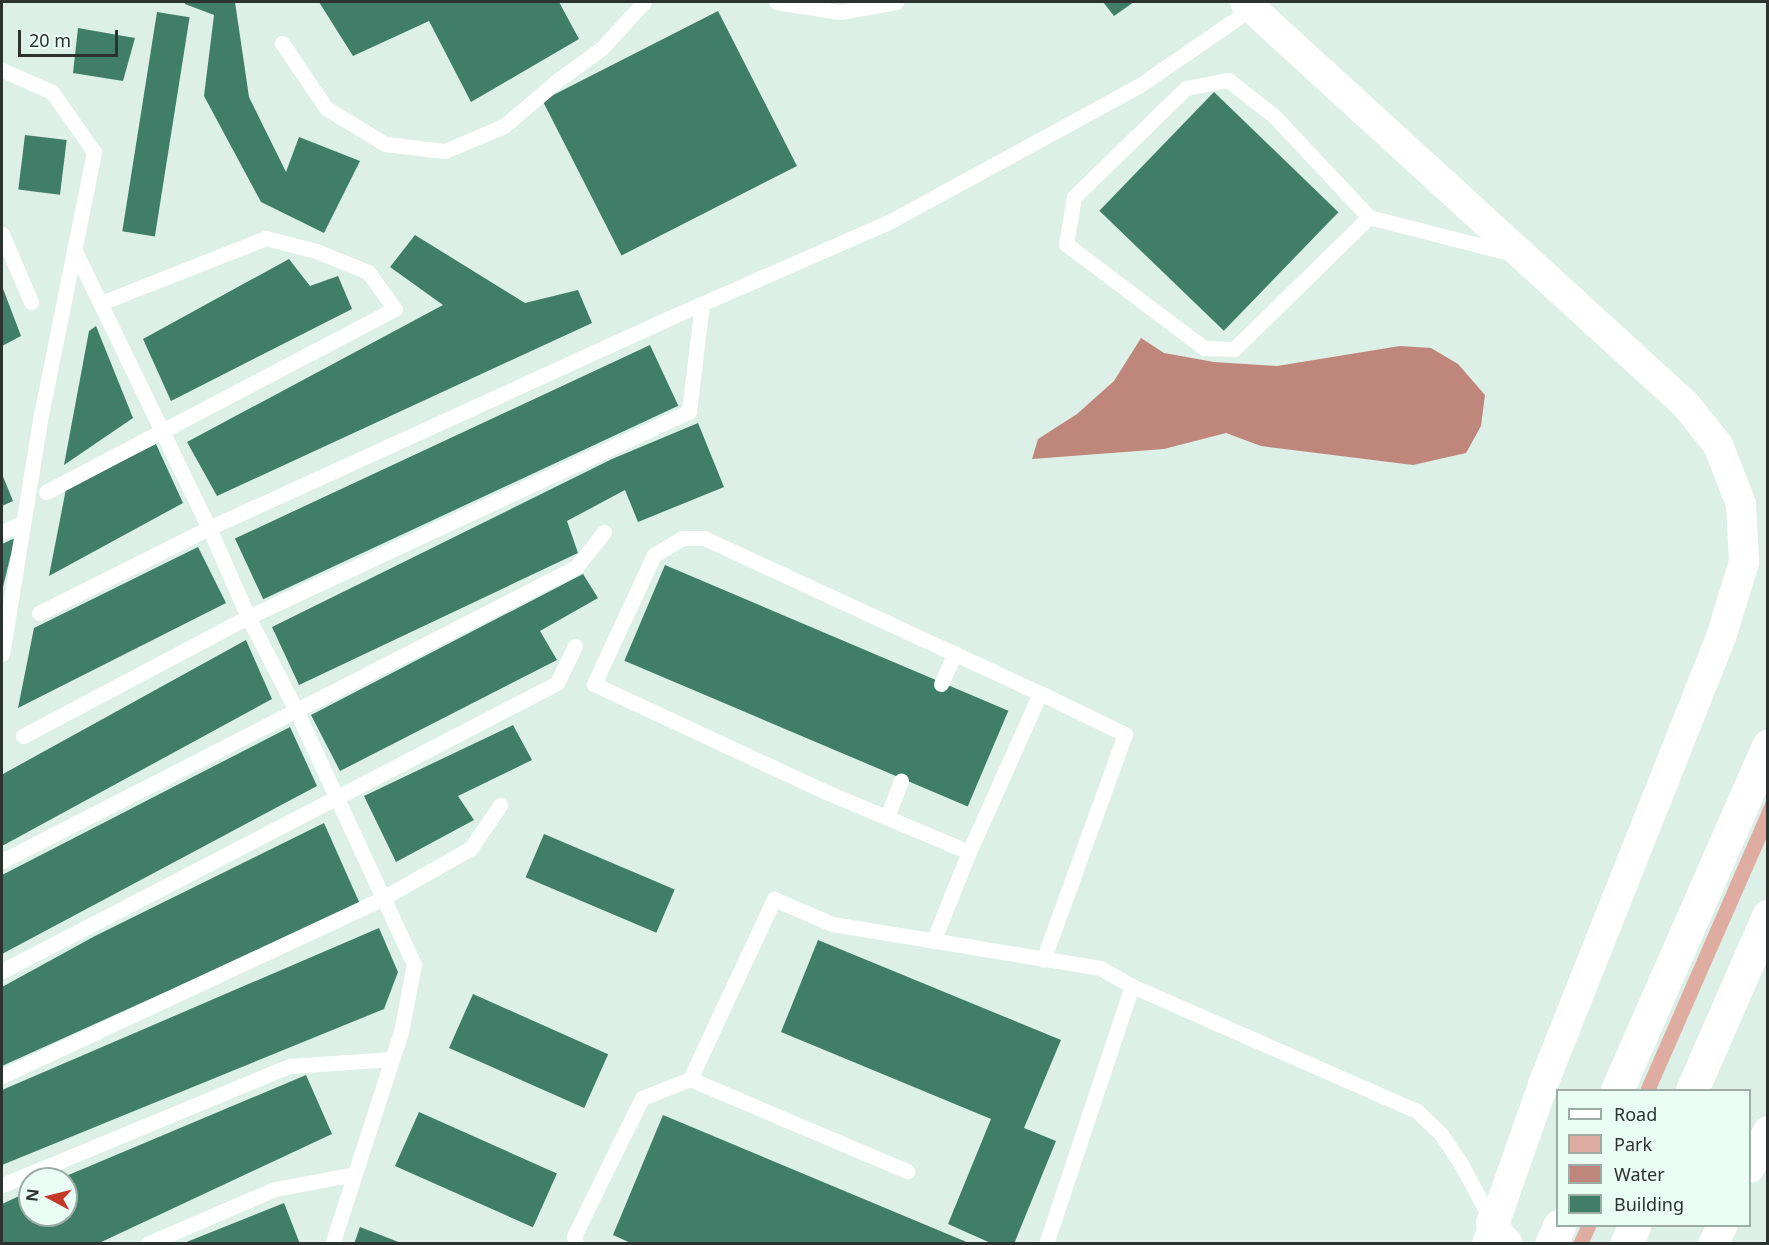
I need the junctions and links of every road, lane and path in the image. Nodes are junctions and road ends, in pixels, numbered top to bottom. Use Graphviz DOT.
graph roads {
  1 [pos="644,2"];
  2 [pos="776,2"];
  3 [pos="896,2"];
  4 [pos="1249,5"];
  5 [pos="282,43"];
  6 [pos="2,70"];
  7 [pos="1369,217"];
  8 [pos="2,234"];
  9 [pos="74,249"];
  10 [pos="1525,257"];
  11 [pos="31,302"];
  12 [pos="101,303"];
  13 [pos="702,304"];
  14 [pos="162,430"];
  15 [pos="46,492"];
  16 [pos="23,522"];
  17 [pos="209,528"];
  18 [pos="2,532"];
  19 [pos="604,532"];
  20 [pos="39,613"];
  21 [pos="248,617"];
  22 [pos="3,639"];
  23 [pos="575,646"];
  24 [pos="955,653"];
  25 [pos="2,654"];
  26 [pos="941,684"];
  27 [pos="1040,693"];
  28 [pos="295,708"];
  29 [pos="23,736"];
  30 [pos="1767,746"];
  31 [pos="901,781"];
  32 [pos="336,796"];
  33 [pos="500,805"];
  34 [pos="886,817"];
  35 [pos="969,852"];
  36 [pos="2,861"];
  37 [pos="383,898"];
  38 [pos="1767,916"];
  39 [pos="934,939"];
  40 [pos="1043,960"];
  41 [pos="2,971"];
  42 [pos="1132,986"];
  43 [pos="392,1059"];
  44 [pos="2,1076"];
  45 [pos="690,1079"];
  46 [pos="1617,1089"];
  47 [pos="1692,1089"];
  48 [pos="1767,1131"];
  49 [pos="1751,1164"];
  50 [pos="908,1171"];
  51 [pos="355,1174"];
  52 [pos="2,1185"];
  53 [pos="1634,1227"];
  54 [pos="1722,1227"];
  55 [pos="1495,1236"];
  56 [pos="147,1244"];
  57 [pos="332,1244"];
  58 [pos="576,1244"];
  59 [pos="1046,1244"];
  60 [pos="1626,1244"];
  61 [pos="1713,1244"];
  1 -- 5 [label="lane"];
  2 -- 3 [label="lane"];
  4 -- 10 [label="street"];
  4 -- 13 [label="lane"];
  6 -- 9 [label="lane"];
  7 -- 7 [label="lane"];
  7 -- 10 [label="lane"];
  8 -- 11 [label="lane"];
  9 -- 12 [label="lane"];
  9 -- 16 [label="lane"];
  10 -- 55 [label="street"];
  12 -- 14 [label="lane"];
  12 -- 14 [label="lane"];
  13 -- 17 [label="lane"];
  13 -- 21 [label="lane"];
  14 -- 15 [label="lane"];
  14 -- 17 [label="lane"];
  16 -- 18 [label="lane"];
  16 -- 22 [label="lane"];
  17 -- 20 [label="lane"];
  17 -- 21 [label="lane"];
  19 -- 28 [label="lane"];
  21 -- 28 [label="lane"];
  21 -- 29 [label="lane"];
  22 -- 25 [label="lane"];
  23 -- 32 [label="lane"];
  24 -- 26 [label="lane"];
  24 -- 27 [label="lane"];
  24 -- 34 [label="lane"];
  27 -- 35 [label="lane"];
  27 -- 40 [label="lane"];
  28 -- 32 [label="lane"];
  28 -- 36 [label="lane"];
  30 -- 46 [label="main road"];
  31 -- 34 [label="lane"];
  32 -- 37 [label="lane"];
  32 -- 41 [label="lane"];
  33 -- 37 [label="lane"];
  34 -- 35 [label="lane"];
  35 -- 39 [label="lane"];
  37 -- 43 [label="lane"];
  37 -- 44 [label="lane"];
  38 -- 47 [label="main road"];
  39 -- 40 [label="lane"];
  39 -- 45 [label="lane"];
  40 -- 42 [label="lane"];
  42 -- 55 [label="lane"];
  42 -- 59 [label="lane"];
  43 -- 51 [label="lane"];
  43 -- 52 [label="lane"];
  45 -- 50 [label="lane"];
  45 -- 58 [label="lane"];
  48 -- 49 [label="street"];
  51 -- 56 [label="lane"];
  51 -- 57 [label="lane"];
  53 -- 60 [label="main road"];
  54 -- 61 [label="street"];
}
